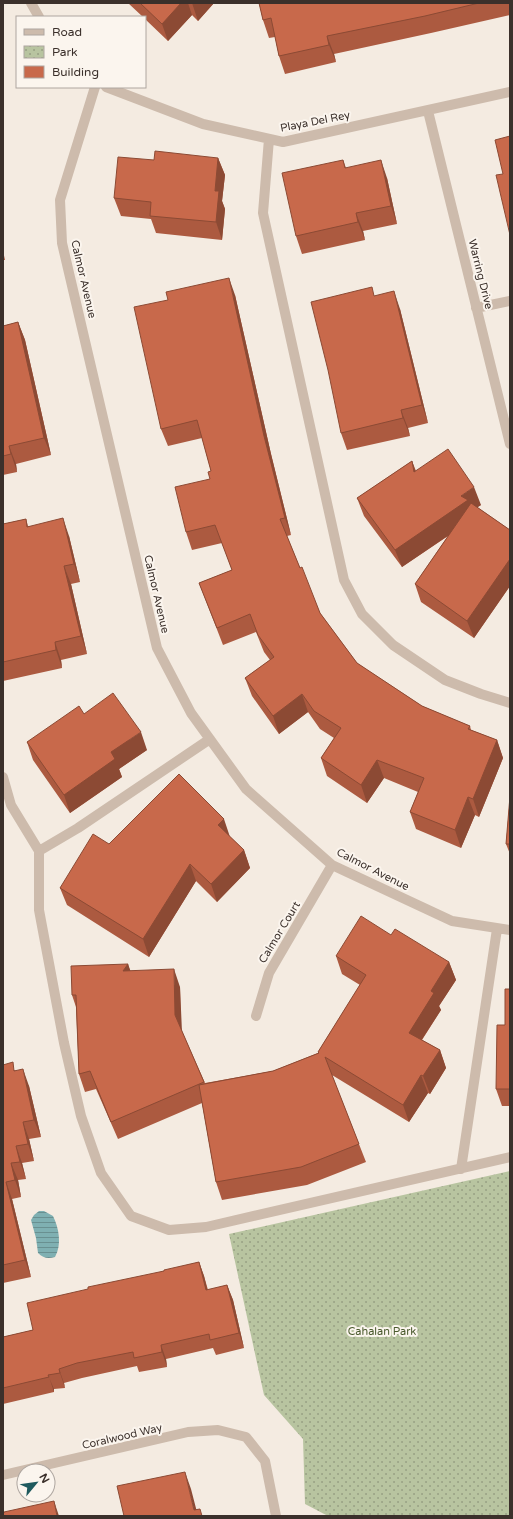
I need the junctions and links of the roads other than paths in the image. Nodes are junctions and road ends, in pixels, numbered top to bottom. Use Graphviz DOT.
graph roads {
  1 [pos="31,3"];
  2 [pos="38,16"];
  3 [pos="95,88"];
  4 [pos="109,88"];
  5 [pos="510,92"];
  6 [pos="428,111"];
  7 [pos="269,139"];
  8 [pos="510,301"];
  9 [pos="476,308"];
  10 [pos="510,444"];
  11 [pos="510,703"];
  12 [pos="210,739"];
  13 [pos="3,777"];
  14 [pos="39,851"];
  15 [pos="332,865"];
  16 [pos="497,929"];
  17 [pos="510,930"];
  18 [pos="256,1016"];
  19 [pos="510,1157"];
  20 [pos="461,1169"];
  21 [pos="3,1476"];
  22 [pos="276,1516"];
  1 -- 2 [label="street"];
  3 -- 12 [label="street, Calmor Avenue"];
  4 -- 7 [label="street, Playa Del Rey"];
  5 -- 6 [label="street, Playa Del Rey"];
  6 -- 7 [label="street, Playa Del Rey"];
  6 -- 9 [label="street, Warring Drive"];
  7 -- 11 [label="street"];
  8 -- 9 [label="street"];
  9 -- 10 [label="street, Warring Drive"];
  12 -- 14 [label="street"];
  12 -- 15 [label="street, Calmor Avenue"];
  13 -- 14 [label="street"];
  14 -- 20 [label="street"];
  15 -- 16 [label="street, Calmor Avenue"];
  15 -- 18 [label="street, Calmor Court"];
  16 -- 17 [label="street, Calmor Avenue"];
  16 -- 20 [label="street"];
  19 -- 20 [label="street"];
  21 -- 22 [label="street, Coralwood Way"];
}
